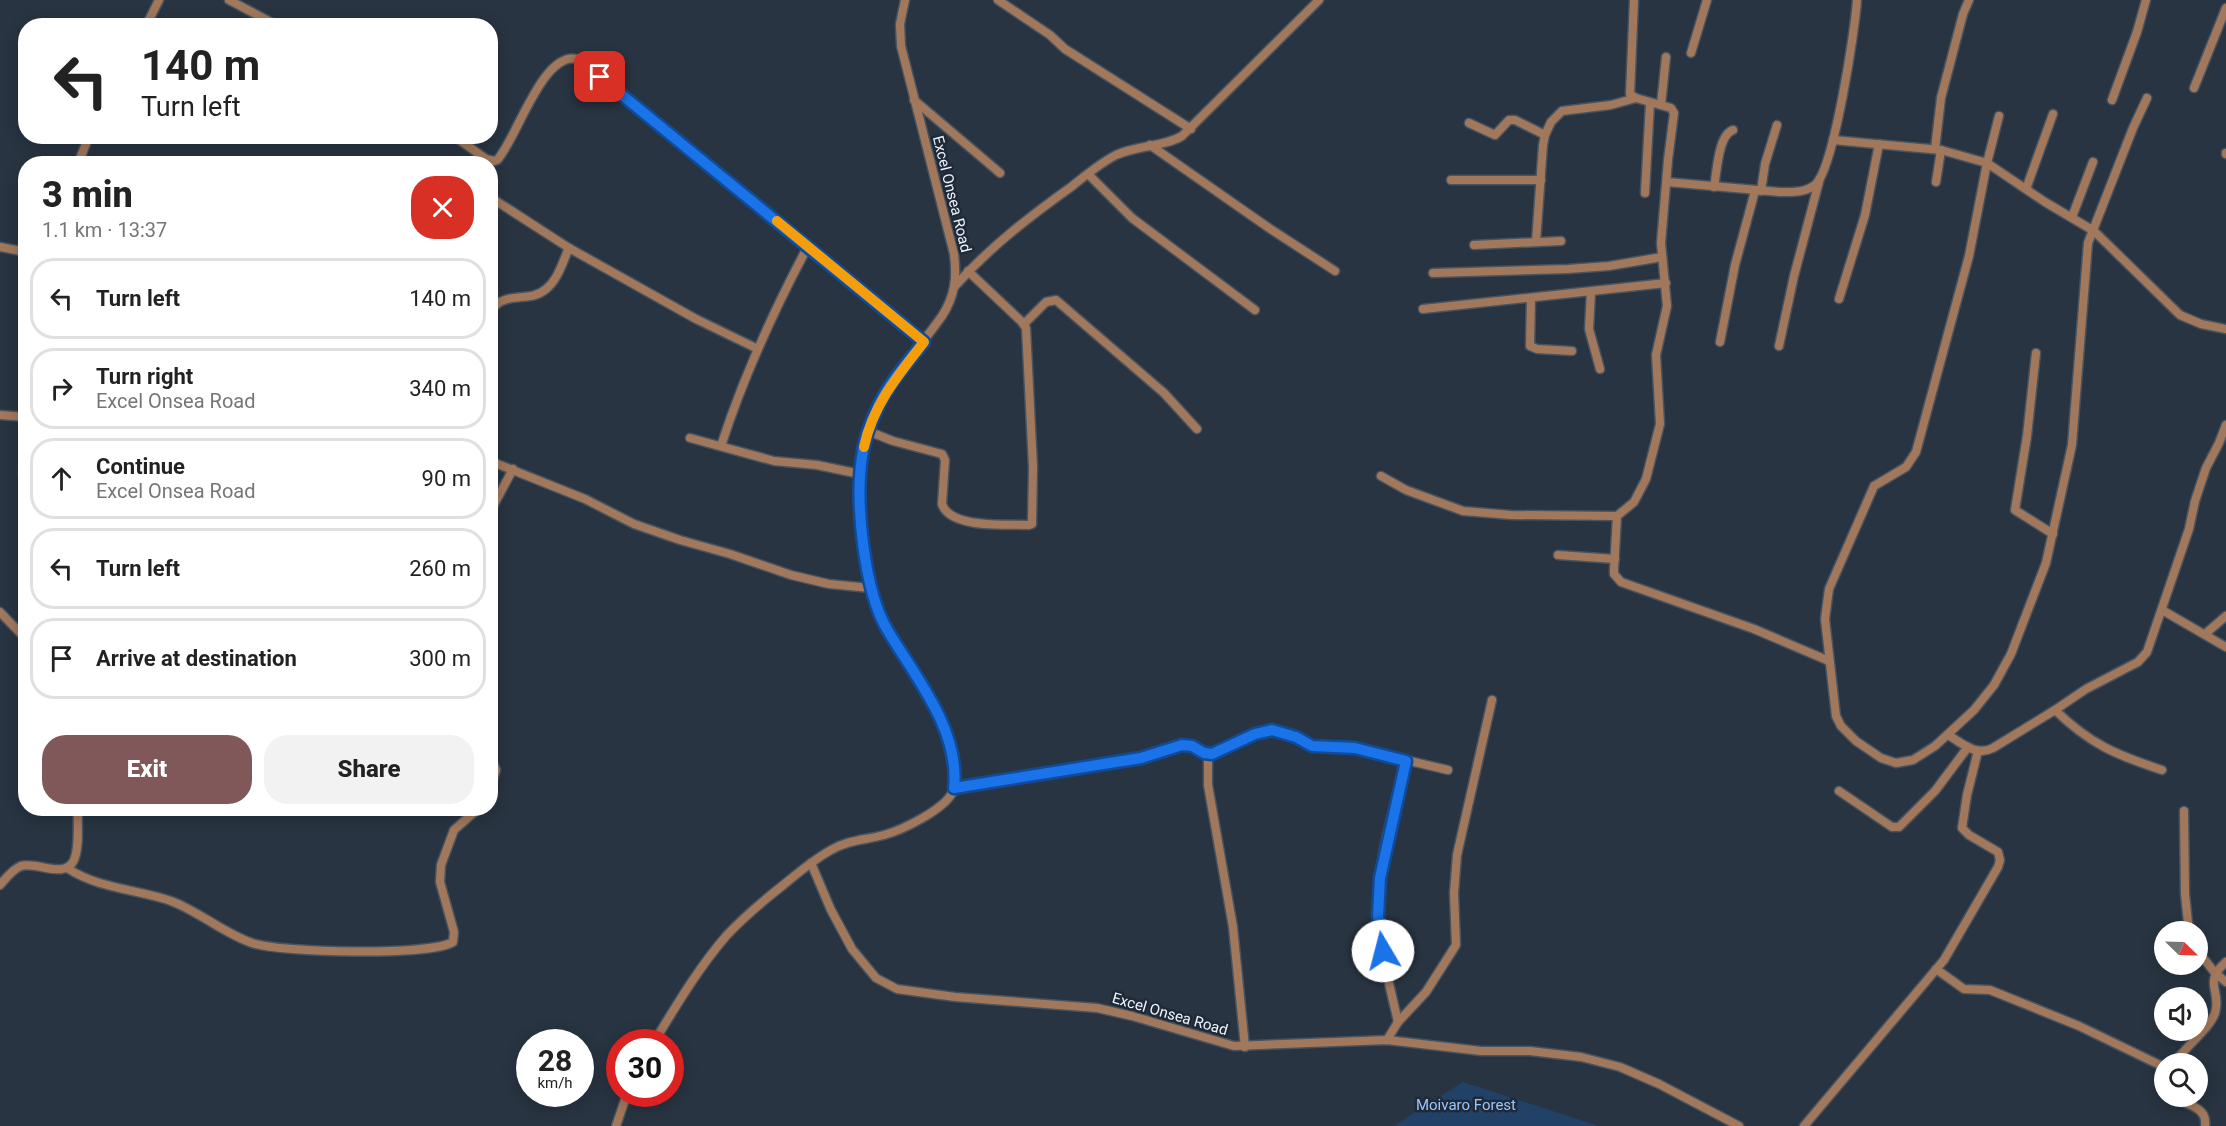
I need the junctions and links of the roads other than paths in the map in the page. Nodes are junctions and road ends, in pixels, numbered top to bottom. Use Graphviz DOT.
graph roads {
  1 [pos="229,0"];
  2 [pos="905,0"];
  3 [pos="999,0"];
  4 [pos="1319,0"];
  5 [pos="1634,0"];
  6 [pos="1707,0"];
  7 [pos="1857,0"];
  8 [pos="1968,0"];
  9 [pos="2146,0"];
  10 [pos="158,1"];
  11 [pos="2226,8"];
  12 [pos="150,18"];
  13 [pos="263,18"];
  14 [pos="1691,53"];
  15 [pos="1666,57"];
  16 [pos="2194,88"];
  17 [pos="2147,98"];
  18 [pos="1636,99"];
  19 [pos="914,100"];
  20 [pos="2112,100"];
  21 [pos="1650,103"];
  22 [pos="1661,105"];
  23 [pos="2053,114"];
  24 [pos="1999,116"];
  25 [pos="1469,123"];
  26 [pos="1777,125"];
  27 [pos="1191,129"];
  28 [pos="1733,130"];
  29 [pos="1545,135"];
  30 [pos="1833,140"];
  31 [pos="465,144"];
  32 [pos="1879,144"];
  33 [pos="1150,145"];
  34 [pos="1938,150"];
  35 [pos="482,156"];
  36 [pos="498,158"];
  37 [pos="2092,162"];
  38 [pos="1987,163"];
  39 [pos="1000,173"];
  40 [pos="1088,174"];
  41 [pos="1820,178"];
  42 [pos="1451,180"];
  43 [pos="1541,180"];
  44 [pos="1667,182"];
  45 [pos="1936,182"];
  46 [pos="1714,187"];
  47 [pos="2026,189"];
  48 [pos="1758,191"];
  49 [pos="1645,193"];
  50 [pos="498,201"];
  51 [pos="2073,217"];
  52 [pos="2094,231"];
  53 [pos="1561,241"];
  54 [pos="1536,242"];
  55 [pos="1474,244"];
  56 [pos="0,247"];
  57 [pos="569,248"];
  58 [pos="807,248"];
  59 [pos="18,250"];
  60 [pos="1662,257"];
  61 [pos="968,271"];
  62 [pos="1335,271"];
  63 [pos="1433,273"];
  64 [pos="1666,283"];
  65 [pos="955,286"];
  66 [pos="1592,291"];
  67 [pos="1532,298"];
  68 [pos="1839,299"];
  69 [pos="498,303"];
  70 [pos="1422,309"];
  71 [pos="1255,310"];
  72 [pos="1024,324"];
  73 [pos="2226,330"];
  74 [pos="924,342"];
  75 [pos="1720,342"];
  76 [pos="1779,346"];
  77 [pos="758,349"];
  78 [pos="1572,351"];
  79 [pos="2036,353"];
  80 [pos="1600,369"];
  81 [pos="0,415"];
  82 [pos="18,416"];
  83 [pos="2226,425"];
  84 [pos="1197,429"];
  85 [pos="868,431"];
  86 [pos="690,438"];
  87 [pos="721,446"];
  88 [pos="498,464"];
  89 [pos="513,470"];
  90 [pos="860,474"];
  91 [pos="1381,476"];
  92 [pos="498,497"];
  93 [pos="1617,516"];
  94 [pos="2053,534"];
  95 [pos="1558,555"];
  96 [pos="1615,559"];
  97 [pos="870,588"];
  98 [pos="2162,610"];
  99 [pos="0,612"];
  100 [pos="2226,616"];
  101 [pos="18,631"];
  102 [pos="2205,634"];
  103 [pos="2226,647"];
  104 [pos="1829,661"];
  105 [pos="1492,700"];
  106 [pos="2055,710"];
  107 [pos="1948,735"];
  108 [pos="1968,747"];
  109 [pos="1978,751"];
  110 [pos="1208,755"];
  111 [pos="1406,761"];
  112 [pos="1448,770"];
  113 [pos="2162,770"];
  114 [pos="954,788"];
  115 [pos="1839,791"];
  116 [pos="2184,811"];
  117 [pos="78,816"];
  118 [pos="469,816"];
  119 [pos="811,863"];
  120 [pos="67,868"];
  121 [pos="0,885"];
  122 [pos="2188,921"];
  123 [pos="2226,962"];
  124 [pos="2208,965"];
  125 [pos="1936,969"];
  126 [pos="2215,974"];
  127 [pos="2226,982"];
  128 [pos="1398,1022"];
  129 [pos="663,1029"];
  130 [pos="1387,1040"];
  131 [pos="1245,1047"];
  132 [pos="2183,1053"];
  133 [pos="2154,1063"];
  134 [pos="623,1107"];
  135 [pos="2193,1107"];
  136 [pos="616,1126"];
  137 [pos="1738,1126"];
  138 [pos="1804,1126"];
  139 [pos="2205,1126"];
  1 -- 13 [label="street"];
  2 -- 19 [label="street, Excel Onsea Road"];
  3 -- 27 [label="street"];
  4 -- 27 [label="street"];
  5 -- 18 [label="street"];
  6 -- 14 [label="street"];
  7 -- 30 [label="street"];
  8 -- 34 [label="street"];
  9 -- 20 [label="street"];
  10 -- 12 [label="street"];
  11 -- 16 [label="street"];
  15 -- 22 [label="street"];
  17 -- 52 [label="street"];
  18 -- 21 [label="street"];
  18 -- 29 [label="street"];
  19 -- 39 [label="street"];
  19 -- 65 [label="street, Excel Onsea Road"];
  21 -- 22 [label="street"];
  21 -- 49 [label="street"];
  22 -- 44 [label="street"];
  23 -- 47 [label="street"];
  24 -- 38 [label="street"];
  25 -- 29 [label="street"];
  26 -- 48 [label="street"];
  27 -- 33 [label="street"];
  28 -- 46 [label="street"];
  29 -- 43 [label="street"];
  30 -- 32 [label="street"];
  30 -- 41 [label="street"];
  31 -- 35 [label="street"];
  32 -- 34 [label="street"];
  32 -- 68 [label="street"];
  33 -- 40 [label="street"];
  33 -- 62 [label="street"];
  34 -- 38 [label="street"];
  34 -- 45 [label="street"];
  36 -- 58 [label="street"];
  37 -- 51 [label="street"];
  38 -- 47 [label="street"];
  38 -- 104 [label="street"];
  40 -- 61 [label="street"];
  40 -- 71 [label="street"];
  41 -- 48 [label="street"];
  41 -- 76 [label="street"];
  42 -- 43 [label="street"];
  43 -- 54 [label="street"];
  44 -- 46 [label="street"];
  44 -- 60 [label="street"];
  46 -- 48 [label="street"];
  47 -- 51 [label="street"];
  48 -- 75 [label="street"];
  50 -- 57 [label="street"];
  51 -- 52 [label="street"];
  52 -- 73 [label="street"];
  52 -- 94 [label="street"];
  53 -- 54 [label="street"];
  54 -- 55 [label="street"];
  56 -- 59 [label="street"];
  57 -- 69 [label="street"];
  57 -- 77 [label="street"];
  58 -- 74 [label="street"];
  58 -- 77 [label="street"];
  60 -- 63 [label="street"];
  60 -- 64 [label="street"];
  61 -- 65 [label="street"];
  61 -- 72 [label="street"];
  64 -- 66 [label="street"];
  64 -- 93 [label="street"];
  65 -- 74 [label="street, Excel Onsea Road"];
  66 -- 67 [label="street"];
  66 -- 80 [label="street"];
  67 -- 70 [label="street"];
  67 -- 78 [label="street"];
  72 -- 84 [label="street"];
  72 -- 85 [label="street"];
  74 -- 85 [label="street, Excel Onsea Road"];
  77 -- 87 [label="street"];
  79 -- 94 [label="street"];
  81 -- 82 [label="street"];
  83 -- 98 [label="street"];
  85 -- 90 [label="street, Excel Onsea Road"];
  86 -- 87 [label="street"];
  87 -- 90 [label="street"];
  88 -- 89 [label="street"];
  89 -- 92 [label="street"];
  89 -- 97 [label="street"];
  90 -- 97 [label="street, Excel Onsea Road"];
  91 -- 93 [label="street"];
  93 -- 96 [label="street"];
  94 -- 107 [label="street"];
  95 -- 96 [label="street"];
  96 -- 104 [label="street"];
  97 -- 114 [label="street, Excel Onsea Road"];
  98 -- 102 [label="street"];
  98 -- 106 [label="street"];
  99 -- 101 [label="street"];
  100 -- 102 [label="street"];
  102 -- 103 [label="street"];
  104 -- 107 [label="street"];
  105 -- 128 [label="street"];
  106 -- 109 [label="street"];
  106 -- 113 [label="street"];
  107 -- 108 [label="street"];
  108 -- 109 [label="street"];
  108 -- 115 [label="street"];
  109 -- 125 [label="street"];
  110 -- 111 [label="street"];
  110 -- 114 [label="street"];
  110 -- 131 [label="street"];
  111 -- 112 [label="street"];
  111 -- 128 [label="street"];
  114 -- 119 [label="street"];
  116 -- 122 [label="street"];
  117 -- 120 [label="street"];
  118 -- 120 [label="street"];
  119 -- 129 [label="street"];
  119 -- 131 [label="street, Excel Onsea Road"];
  120 -- 121 [label="street"];
  123 -- 126 [label="street"];
  124 -- 126 [label="street"];
  125 -- 133 [label="street"];
  125 -- 138 [label="street"];
  126 -- 127 [label="street"];
  126 -- 132 [label="street"];
  128 -- 130 [label="street"];
  130 -- 131 [label="street, Excel Onsea Road"];
  130 -- 137 [label="street, Excel Onsea Road"];
  134 -- 136 [label="street"];
  135 -- 139 [label="street"];
}
